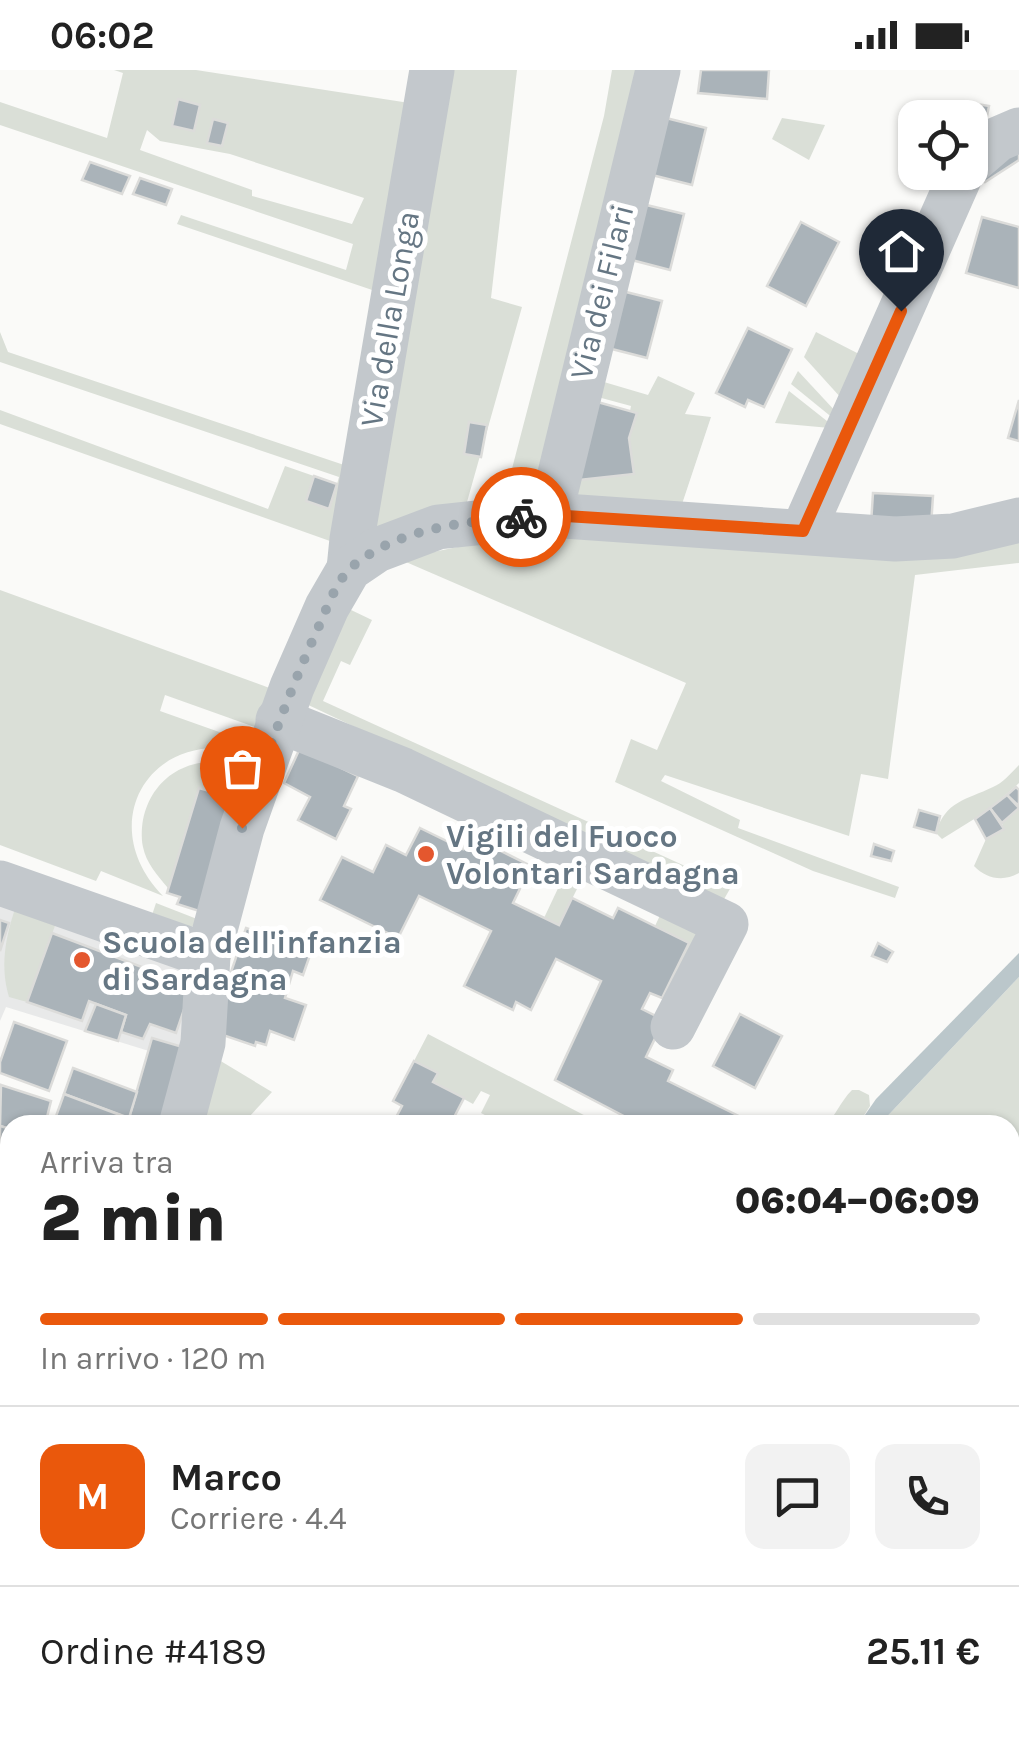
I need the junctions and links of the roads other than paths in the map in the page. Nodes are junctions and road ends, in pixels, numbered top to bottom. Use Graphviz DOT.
graph roads {
  1 [pos="432,70"];
  2 [pos="658,70"];
  3 [pos="1019,130"];
  4 [pos="988,148"];
  5 [pos="954,190"];
  6 [pos="550,515"];
  7 [pos="1019,520"];
  8 [pos="803,531"];
  9 [pos="350,569"];
  10 [pos="278,720"];
  11 [pos="0,883"];
  12 [pos="208,956"];
  13 [pos="673,1027"];
  14 [pos="184,1115"];
  1 -- 9 [label="street, Via della Longa"];
  2 -- 6 [label="street, Via dei Filari"];
  3 -- 4 [label="street"];
  5 -- 8 [label="street"];
  6 -- 8 [label="street"];
  6 -- 9 [label="street"];
  7 -- 8 [label="street"];
  9 -- 10 [label="street"];
  10 -- 12 [label="street"];
  10 -- 13 [label="street"];
  11 -- 12 [label="street"];
  12 -- 14 [label="street"];
}
